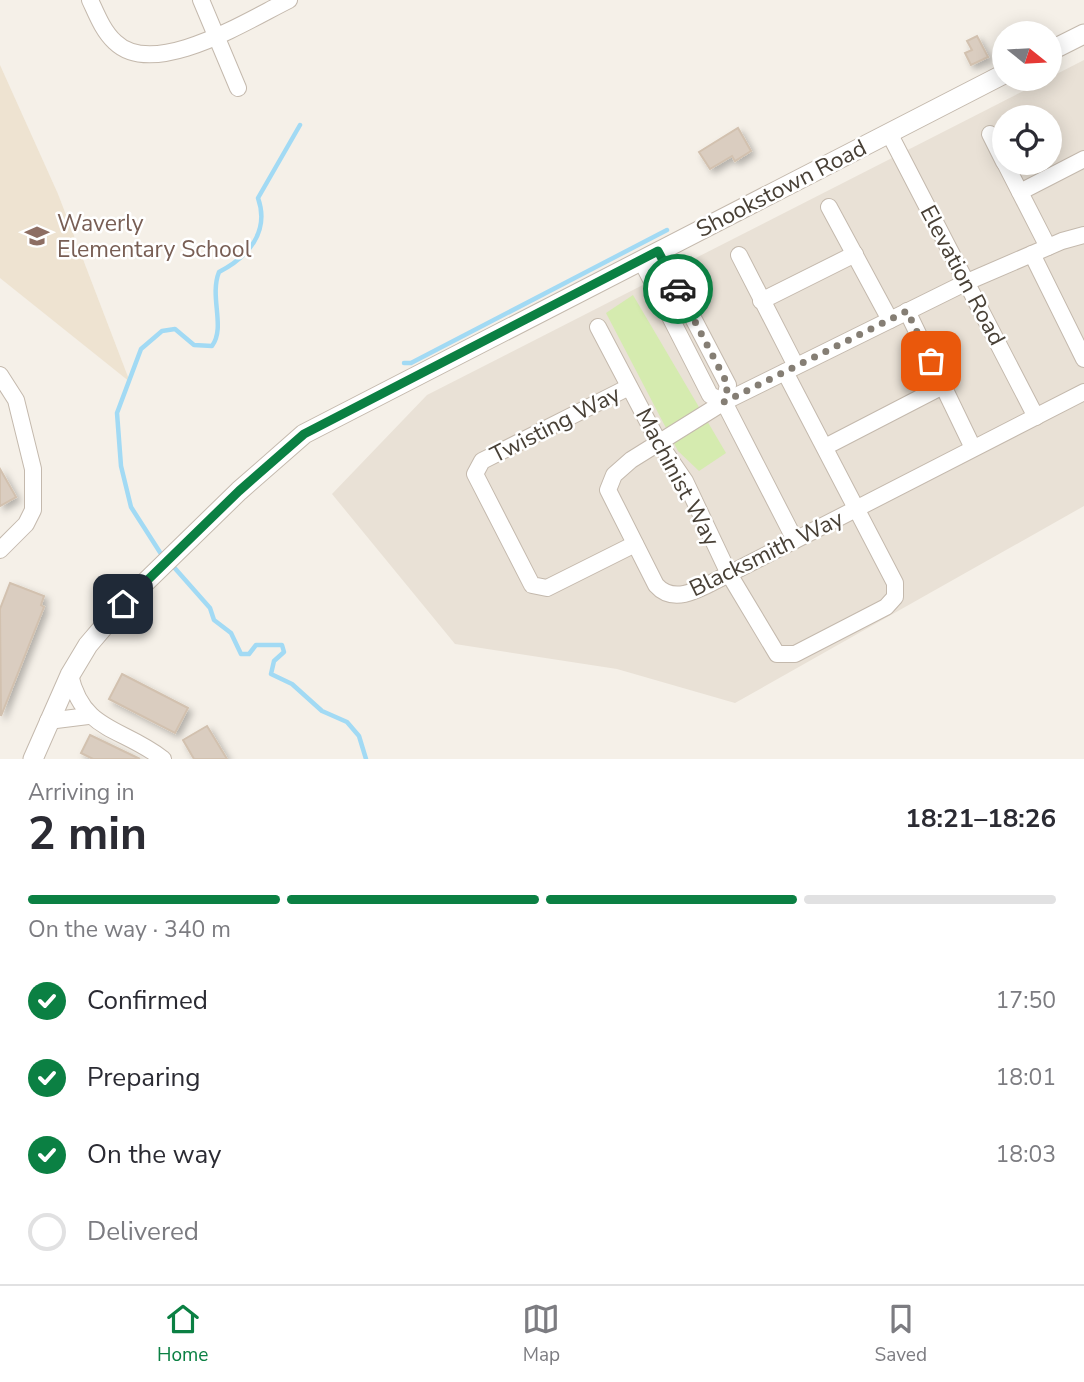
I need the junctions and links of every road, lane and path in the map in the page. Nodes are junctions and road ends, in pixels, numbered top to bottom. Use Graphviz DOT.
graph roads {
  1 [pos="90,0"];
  2 [pos="201,0"];
  3 [pos="289,0"];
  4 [pos="1084,33"];
  5 [pos="216,35"];
  6 [pos="1062,45"];
  7 [pos="992,80"];
  8 [pos="238,88"];
  9 [pos="889,133"];
  10 [pos="990,134"];
  11 [pos="992,138"];
  12 [pos="1084,159"];
  13 [pos="1011,175"];
  14 [pos="1020,192"];
  15 [pos="829,207"];
  16 [pos="1084,235"];
  17 [pos="1048,247"];
  18 [pos="855,254"];
  19 [pos="1032,254"];
  20 [pos="650,255"];
  21 [pos="739,255"];
  22 [pos="967,282"];
  23 [pos="761,301"];
  24 [pos="907,311"];
  25 [pos="890,320"];
  26 [pos="598,327"];
  27 [pos="1084,359"];
  28 [pos="790,369"];
  29 [pos="0,375"];
  30 [pos="943,386"];
  31 [pos="629,387"];
  32 [pos="1084,392"];
  33 [pos="724,402"];
  34 [pos="1037,417"];
  35 [pos="659,443"];
  36 [pos="825,447"];
  37 [pos="973,449"];
  38 [pos="857,507"];
  39 [pos="795,540"];
  40 [pos="635,544"];
  41 [pos="0,550"];
  42 [pos="729,574"];
  43 [pos="71,675"];
  44 [pos="88,716"];
  45 [pos="48,722"];
  46 [pos="33,759"];
  47 [pos="163,759"];
  1 -- 5 [label="street"];
  2 -- 5 [label="street"];
  3 -- 5 [label="street"];
  4 -- 6 [label="street"];
  5 -- 8 [label="street"];
  7 -- 9 [label="street, Shookstown Road"];
  9 -- 20 [label="street, Shookstown Road"];
  9 -- 22 [label="street, Elevation Road"];
  10 -- 11 [label="street"];
  12 -- 14 [label="street"];
  13 -- 14 [label="street"];
  14 -- 17 [label="street"];
  15 -- 18 [label="street"];
  16 -- 17 [label="street, Blacksmith Way"];
  17 -- 19 [label="street, Blacksmith Way"];
  18 -- 23 [label="street"];
  18 -- 25 [label="street"];
  19 -- 22 [label="street, Blacksmith Way"];
  19 -- 27 [label="street"];
  20 -- 33 [label="street"];
  20 -- 43 [label="street, Shookstown Road"];
  21 -- 23 [label="street, Machinist Way"];
  22 -- 24 [label="street, Blacksmith Way"];
  22 -- 34 [label="street, Elevation Road"];
  23 -- 28 [label="street, Machinist Way"];
  24 -- 25 [label="street, Blacksmith Way"];
  24 -- 30 [label="street"];
  25 -- 28 [label="street, Blacksmith Way"];
  26 -- 31 [label="street, Machinist Way"];
  28 -- 33 [label="street, Blacksmith Way"];
  28 -- 36 [label="street, Machinist Way"];
  29 -- 41 [label="street"];
  30 -- 36 [label="street"];
  30 -- 37 [label="street"];
  31 -- 35 [label="street, Machinist Way"];
  31 -- 40 [label="street, Twisting Way"];
  32 -- 34 [label="street, Blacksmith Way"];
  33 -- 35 [label="street, Blacksmith Way"];
  33 -- 39 [label="street"];
  34 -- 37 [label="street, Blacksmith Way"];
  35 -- 40 [label="street, Blacksmith Way"];
  35 -- 42 [label="street, Machinist Way"];
  36 -- 38 [label="street, Machinist Way"];
  37 -- 38 [label="street, Blacksmith Way"];
  38 -- 39 [label="street, Blacksmith Way"];
  38 -- 42 [label="street, Machinist Way"];
  39 -- 42 [label="street, Blacksmith Way"];
  40 -- 42 [label="street, Blacksmith Way"];
  43 -- 44 [label="street"];
  43 -- 45 [label="street, Shookstown Road"];
  44 -- 45 [label="street"];
  44 -- 47 [label="street"];
  45 -- 46 [label="street, Shookstown Road"];
}
